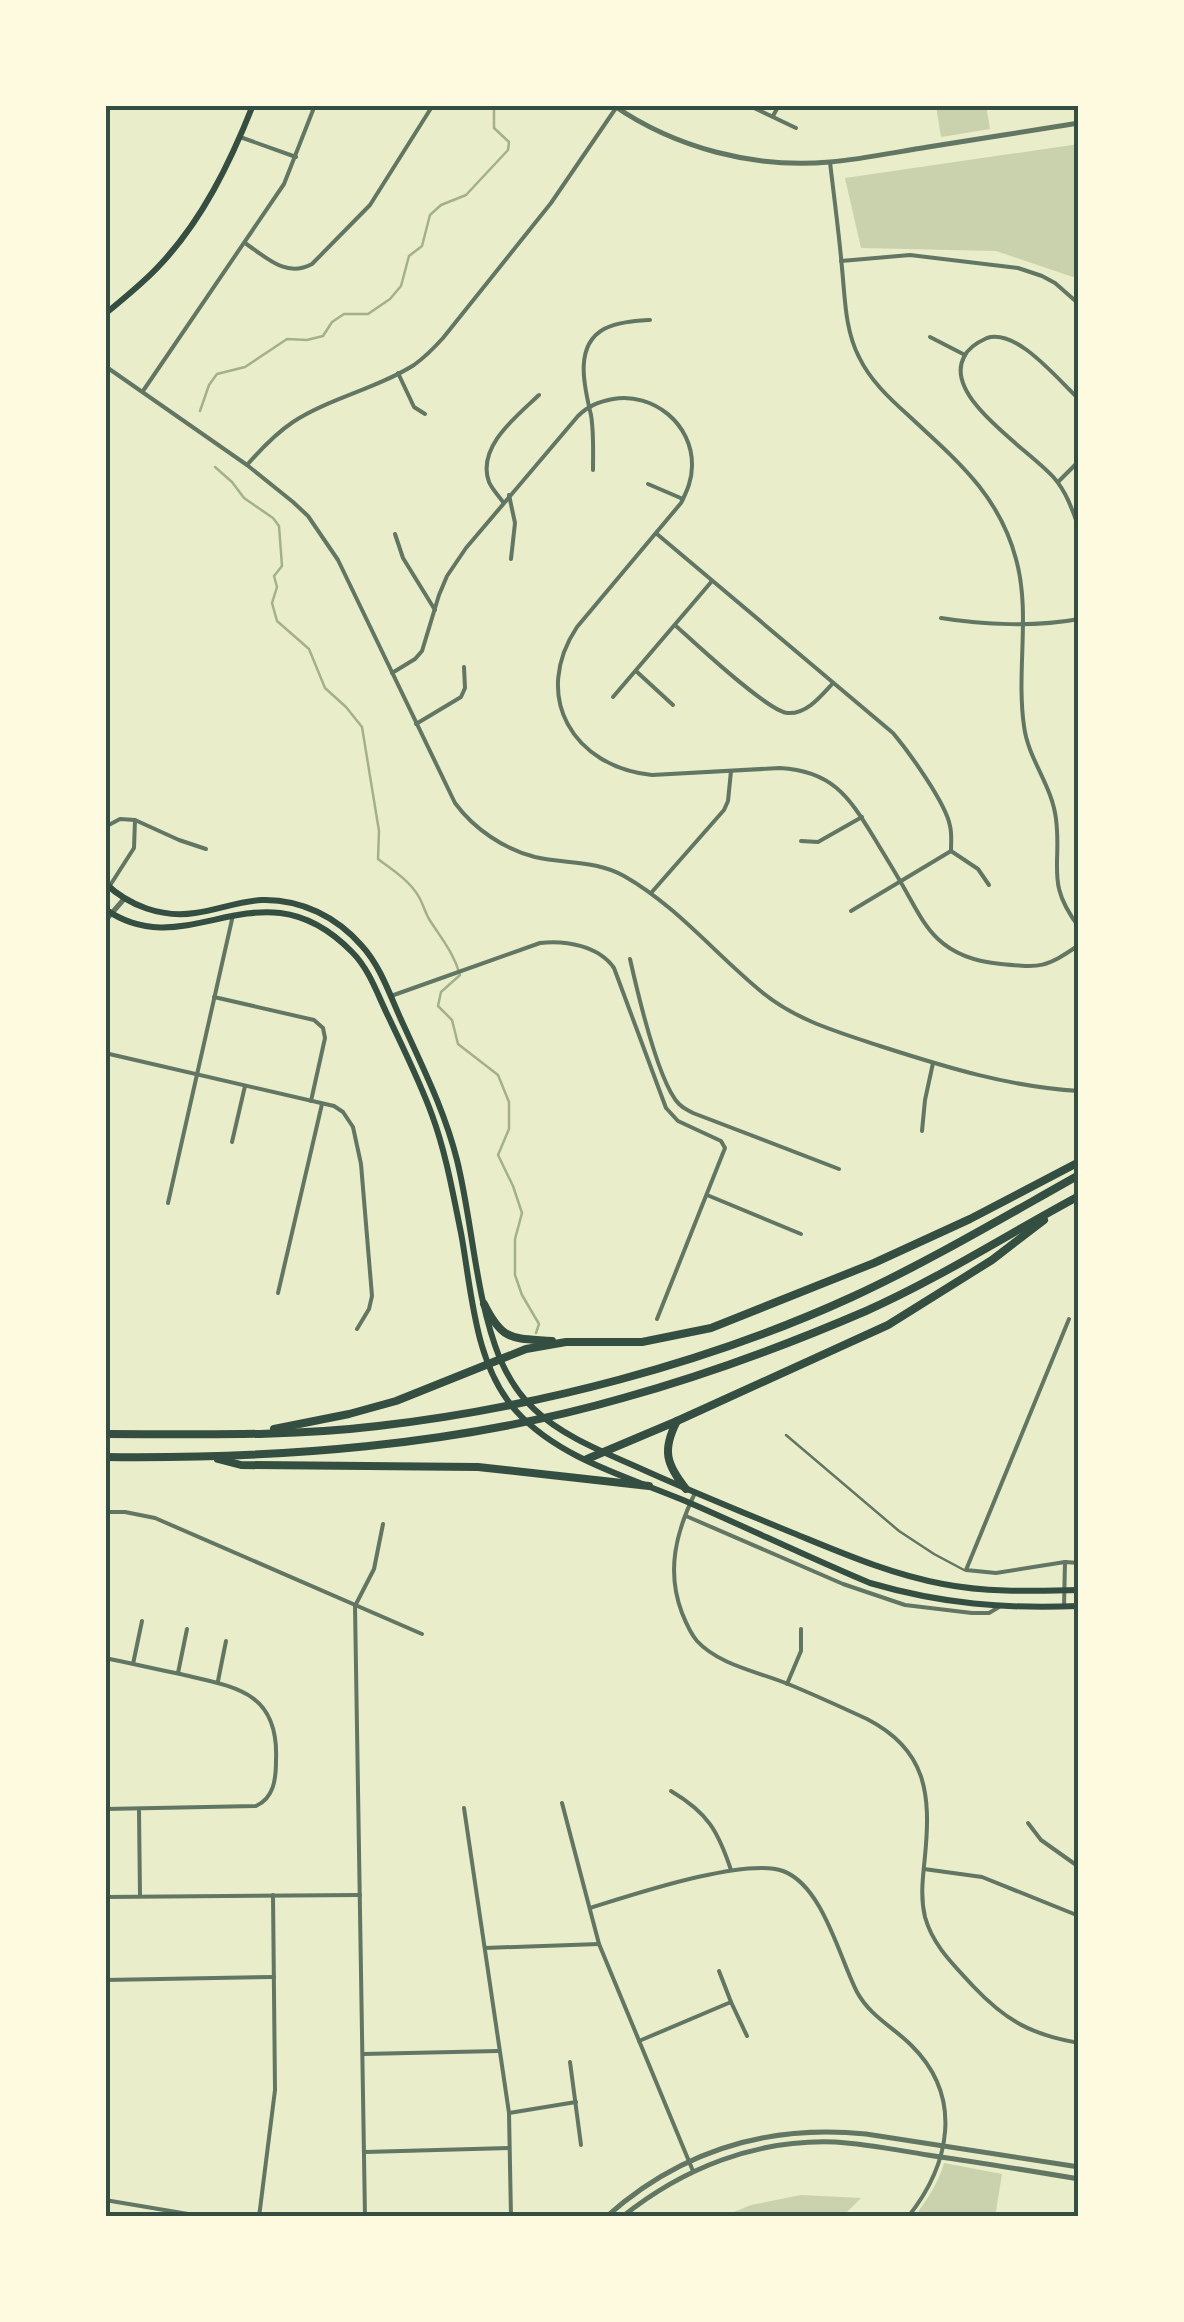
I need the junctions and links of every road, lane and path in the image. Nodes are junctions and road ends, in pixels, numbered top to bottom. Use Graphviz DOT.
graph roads {
  1 [pos="253,105"];
  2 [pos="316,105"];
  3 [pos="433,105"];
  4 [pos="748,105"];
  5 [pos="779,105"];
  6 [pos="616,106"];
  7 [pos="774,116"];
  8 [pos="1079,123"];
  9 [pos="796,128"];
  10 [pos="240,137"];
  11 [pos="296,158"];
  12 [pos="830,162"];
  13 [pos="245,244"];
  14 [pos="842,261"];
  15 [pos="1079,304"];
  16 [pos="105,314"];
  17 [pos="650,320"];
  18 [pos="930,337"];
  19 [pos="965,355"];
  20 [pos="105,366"];
  21 [pos="398,373"];
  22 [pos="142,392"];
  23 [pos="538,394"];
  24 [pos="1079,399"];
  25 [pos="587,406"];
  26 [pos="424,414"];
  27 [pos="1076,463"];
  28 [pos="247,465"];
  29 [pos="593,470"];
  30 [pos="1058,482"];
  31 [pos="648,484"];
  32 [pos="509,495"];
  33 [pos="683,499"];
  34 [pos="503,502"];
  35 [pos="1079,528"];
  36 [pos="395,534"];
  37 [pos="657,534"];
  38 [pos="510,560"];
  39 [pos="712,581"];
  40 [pos="435,610"];
  41 [pos="941,618"];
  42 [pos="1079,619"];
  43 [pos="1023,624"];
  44 [pos="676,626"];
  45 [pos="464,668"];
  46 [pos="636,672"];
  47 [pos="392,673"];
  48 [pos="833,683"];
  49 [pos="613,697"];
  50 [pos="674,705"];
  51 [pos="416,724"];
  52 [pos="731,771"];
  53 [pos="862,818"];
  54 [pos="135,820"];
  55 [pos="105,827"];
  56 [pos="801,842"];
  57 [pos="206,849"];
  58 [pos="951,851"];
  59 [pos="901,882"];
  60 [pos="989,885"];
  61 [pos="106,887"];
  62 [pos="651,894"];
  63 [pos="124,899"];
  64 [pos="852,911"];
  65 [pos="108,912"];
  66 [pos="233,915"];
  67 [pos="105,920"];
  68 [pos="1079,927"];
  69 [pos="1079,944"];
  70 [pos="630,959"];
  71 [pos="390,996"];
  72 [pos="214,998"];
  73 [pos="105,1053"];
  74 [pos="933,1063"];
  75 [pos="197,1074"];
  76 [pos="245,1086"];
  77 [pos="1079,1091"];
  78 [pos="311,1102"];
  79 [pos="322,1104"];
  80 [pos="922,1131"];
  81 [pos="232,1142"];
  82 [pos="1079,1162"];
  83 [pos="839,1169"];
  84 [pos="1079,1176"];
  85 [pos="707,1195"];
  86 [pos="1079,1196"];
  87 [pos="1068,1202"];
  88 [pos="168,1203"];
  89 [pos="801,1234"];
  90 [pos="482,1292"];
  91 [pos="278,1293"];
  92 [pos="471,1293"];
  93 [pos="484,1304"];
  94 [pos="657,1318"];
  95 [pos="1069,1318"];
  96 [pos="357,1329"];
  97 [pos="566,1342"];
  98 [pos="500,1359"];
  99 [pos="489,1364"];
  100 [pos="677,1422"];
  101 [pos="250,1433"];
  102 [pos="105,1434"];
  103 [pos="786,1435"];
  104 [pos="606,1452"];
  105 [pos="105,1457"];
  106 [pos="214,1457"];
  107 [pos="587,1459"];
  108 [pos="649,1486"];
  109 [pos="690,1491"];
  110 [pos="690,1503"];
  111 [pos="105,1512"];
  112 [pos="686,1516"];
  113 [pos="383,1524"];
  114 [pos="1065,1562"];
  115 [pos="1079,1562"];
  116 [pos="966,1570"];
  117 [pos="1064,1590"];
  118 [pos="1079,1590"];
  119 [pos="355,1606"];
  120 [pos="1079,1606"];
  121 [pos="1064,1607"];
  122 [pos="999,1608"];
  123 [pos="142,1622"];
  124 [pos="187,1628"];
  125 [pos="802,1629"];
  126 [pos="422,1634"];
  127 [pos="226,1641"];
  128 [pos="105,1658"];
  129 [pos="133,1664"];
  130 [pos="178,1674"];
  131 [pos="217,1682"];
  132 [pos="788,1684"];
  133 [pos="672,1791"];
  134 [pos="562,1803"];
  135 [pos="105,1808"];
  136 [pos="138,1808"];
  137 [pos="464,1808"];
  138 [pos="1028,1823"];
  139 [pos="1079,1868"];
  140 [pos="731,1870"];
  141 [pos="924,1870"];
  142 [pos="273,1894"];
  143 [pos="360,1895"];
  144 [pos="105,1896"];
  145 [pos="140,1896"];
  146 [pos="590,1908"];
  147 [pos="1079,1916"];
  148 [pos="599,1944"];
  149 [pos="485,1948"];
  150 [pos="718,1971"];
  151 [pos="274,1978"];
  152 [pos="105,1980"];
  153 [pos="731,2002"];
  154 [pos="746,2036"];
  155 [pos="639,2041"];
  156 [pos="1079,2043"];
  157 [pos="498,2051"];
  158 [pos="363,2054"];
  159 [pos="570,2062"];
  160 [pos="576,2102"];
  161 [pos="509,2113"];
  162 [pos="581,2145"];
  163 [pos="944,2146"];
  164 [pos="510,2148"];
  165 [pos="365,2152"];
  166 [pos="941,2157"];
  167 [pos="1018,2158"];
  168 [pos="689,2161"];
  169 [pos="1079,2168"];
  170 [pos="1017,2169"];
  171 [pos="694,2171"];
  172 [pos="1079,2178"];
  173 [pos="105,2201"];
  174 [pos="206,2217"];
  175 [pos="259,2217"];
  176 [pos="365,2217"];
  177 [pos="510,2217"];
  178 [pos="606,2217"];
  179 [pos="622,2217"];
  180 [pos="908,2217"];
  1 -- 10 [label="main road"];
  2 -- 11 [label="street"];
  3 -- 13 [label="street"];
  4 -- 7 [label="street"];
  5 -- 7 [label="street"];
  6 -- 12 [label="street"];
  6 -- 21 [label="street"];
  7 -- 9 [label="street"];
  8 -- 12 [label="street"];
  10 -- 11 [label="street"];
  10 -- 16 [label="main road"];
  11 -- 13 [label="street"];
  12 -- 14 [label="street"];
  13 -- 22 [label="street"];
  14 -- 15 [label="street"];
  14 -- 43 [label="street"];
  17 -- 25 [label="street"];
  18 -- 19 [label="street"];
  19 -- 24 [label="street"];
  19 -- 30 [label="street"];
  20 -- 22 [label="street"];
  21 -- 26 [label="street"];
  21 -- 28 [label="street"];
  22 -- 28 [label="street"];
  23 -- 34 [label="street"];
  25 -- 29 [label="street"];
  25 -- 32 [label="street"];
  25 -- 33 [label="street"];
  27 -- 30 [label="street"];
  28 -- 47 [label="street"];
  30 -- 35 [label="street"];
  31 -- 33 [label="street"];
  32 -- 34 [label="street"];
  32 -- 38 [label="street"];
  33 -- 37 [label="street"];
  34 -- 40 [label="street"];
  36 -- 40 [label="street"];
  37 -- 39 [label="street"];
  37 -- 52 [label="street"];
  39 -- 44 [label="street"];
  39 -- 48 [label="street"];
  40 -- 47 [label="street"];
  41 -- 43 [label="street"];
  42 -- 43 [label="street"];
  43 -- 68 [label="street"];
  44 -- 46 [label="street"];
  44 -- 48 [label="street"];
  45 -- 51 [label="street"];
  46 -- 49 [label="street"];
  46 -- 50 [label="street"];
  47 -- 51 [label="street"];
  48 -- 58 [label="street"];
  51 -- 62 [label="street"];
  52 -- 53 [label="street"];
  52 -- 62 [label="street"];
  53 -- 56 [label="street"];
  53 -- 59 [label="street"];
  54 -- 55 [label="street"];
  54 -- 57 [label="street"];
  54 -- 61 [label="street"];
  58 -- 59 [label="street"];
  58 -- 60 [label="street"];
  59 -- 64 [label="street"];
  59 -- 69 [label="street"];
  61 -- 63 [label="main road"];
  62 -- 74 [label="street"];
  63 -- 65 [label="street"];
  63 -- 71 [label="main road"];
  65 -- 66 [label="main road"];
  65 -- 67 [label="street"];
  66 -- 72 [label="street"];
  66 -- 92 [label="main road"];
  70 -- 83 [label="street"];
  71 -- 85 [label="street"];
  71 -- 90 [label="main road"];
  72 -- 75 [label="street"];
  72 -- 78 [label="street"];
  73 -- 75 [label="street"];
  74 -- 77 [label="street"];
  74 -- 80 [label="street"];
  75 -- 76 [label="street"];
  75 -- 88 [label="street"];
  76 -- 78 [label="street"];
  76 -- 81 [label="street"];
  78 -- 79 [label="street"];
  79 -- 91 [label="street"];
  79 -- 96 [label="street"];
  82 -- 97 [label="highway"];
  84 -- 101 [label="highway"];
  85 -- 89 [label="street"];
  85 -- 94 [label="street"];
  86 -- 87 [label="highway"];
  87 -- 100 [label="highway"];
  87 -- 106 [label="highway"];
  90 -- 92 [label="main road"];
  90 -- 93 [label="main road"];
  92 -- 99 [label="main road"];
  93 -- 97 [label="highway"];
  93 -- 98 [label="main road"];
  95 -- 116 [label="street"];
  97 -- 98 [label="highway"];
  98 -- 99 [label="highway"];
  98 -- 104 [label="main road"];
  99 -- 101 [label="highway"];
  99 -- 107 [label="main road"];
  100 -- 104 [label="highway"];
  100 -- 109 [label="highway"];
  101 -- 102 [label="highway"];
  103 -- 116 [label="lane"];
  104 -- 107 [label="highway"];
  104 -- 109 [label="main road"];
  105 -- 106 [label="highway"];
  106 -- 108 [label="highway"];
  107 -- 108 [label="main road"];
  108 -- 110 [label="main road"];
  109 -- 110 [label="street"];
  109 -- 117 [label="main road"];
  110 -- 112 [label="street"];
  110 -- 122 [label="main road"];
  111 -- 119 [label="street"];
  112 -- 122 [label="street"];
  112 -- 132 [label="street"];
  113 -- 119 [label="street"];
  114 -- 115 [label="street"];
  114 -- 116 [label="street"];
  114 -- 117 [label="street"];
  117 -- 118 [label="main road"];
  117 -- 121 [label="street"];
  119 -- 126 [label="street"];
  119 -- 143 [label="street"];
  120 -- 121 [label="main road"];
  121 -- 122 [label="main road"];
  123 -- 129 [label="street"];
  124 -- 130 [label="street"];
  125 -- 132 [label="street"];
  127 -- 131 [label="street"];
  128 -- 129 [label="street"];
  129 -- 130 [label="street"];
  130 -- 131 [label="street"];
  131 -- 136 [label="street"];
  132 -- 141 [label="street"];
  133 -- 140 [label="street"];
  134 -- 146 [label="street"];
  135 -- 136 [label="street"];
  136 -- 145 [label="street"];
  137 -- 149 [label="street"];
  138 -- 139 [label="street"];
  140 -- 146 [label="street"];
  140 -- 163 [label="street"];
  141 -- 147 [label="street"];
  141 -- 156 [label="street"];
  142 -- 143 [label="street"];
  142 -- 145 [label="street"];
  142 -- 151 [label="street"];
  143 -- 158 [label="street"];
  144 -- 145 [label="street"];
  146 -- 148 [label="street"];
  148 -- 149 [label="street"];
  148 -- 155 [label="street"];
  149 -- 157 [label="street"];
  150 -- 153 [label="street"];
  151 -- 152 [label="street"];
  151 -- 175 [label="street"];
  153 -- 154 [label="street"];
  153 -- 155 [label="street"];
  155 -- 168 [label="street"];
  157 -- 158 [label="street"];
  157 -- 161 [label="street"];
  158 -- 165 [label="street"];
  159 -- 160 [label="street"];
  160 -- 161 [label="street"];
  160 -- 162 [label="street"];
  161 -- 164 [label="street"];
  163 -- 166 [label="street"];
  163 -- 167 [label="street"];
  163 -- 168 [label="street"];
  164 -- 165 [label="street"];
  164 -- 177 [label="street"];
  165 -- 176 [label="street"];
  166 -- 170 [label="street"];
  166 -- 171 [label="street"];
  166 -- 180 [label="street"];
  167 -- 169 [label="street"];
  167 -- 170 [label="street"];
  168 -- 171 [label="street"];
  168 -- 178 [label="street"];
  170 -- 172 [label="street"];
  171 -- 179 [label="street"];
  173 -- 174 [label="street"];
}
